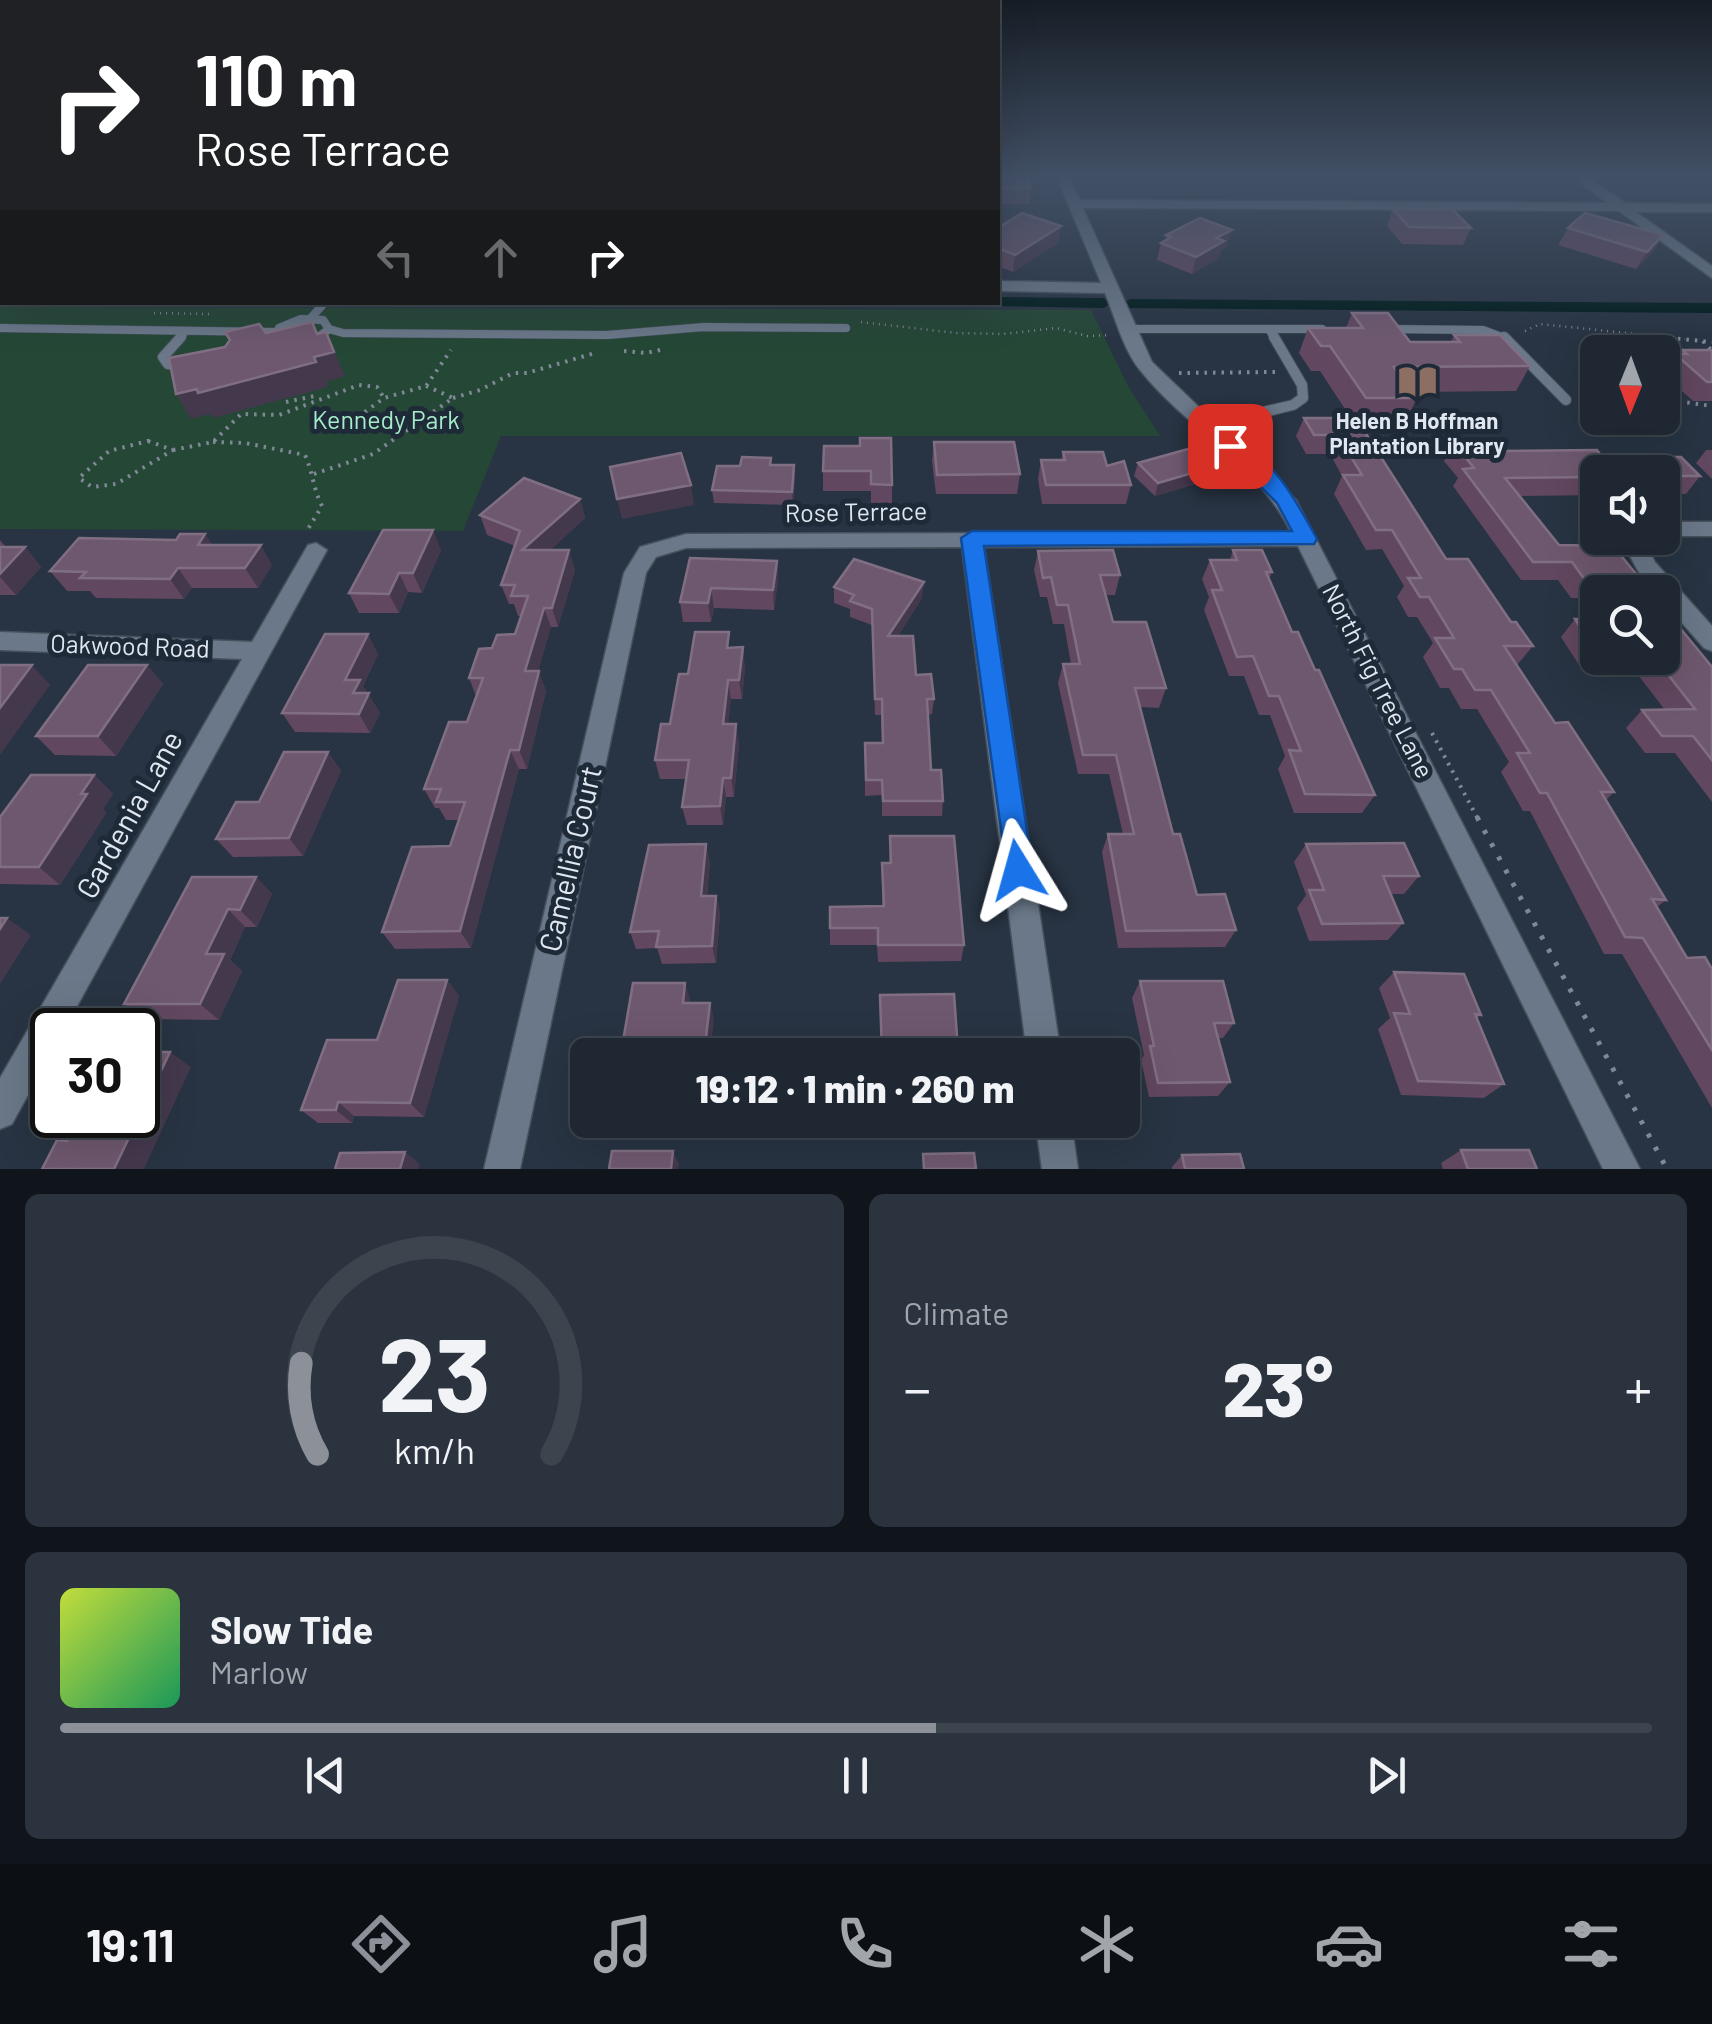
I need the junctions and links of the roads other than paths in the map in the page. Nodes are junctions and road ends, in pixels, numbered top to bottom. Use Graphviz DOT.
graph roads {
  1 [pos="1086,232"];
  2 [pos="1655,232"];
  3 [pos="1712,273"];
  4 [pos="1000,286"];
  5 [pos="1110,288"];
  6 [pos="322,305"];
  7 [pos="313,316"];
  8 [pos="0,328"];
  9 [pos="846,328"];
  10 [pos="328,329"];
  11 [pos="1126,329"];
  12 [pos="1269,329"];
  13 [pos="1328,329"];
  14 [pos="1368,329"];
  15 [pos="186,332"];
  16 [pos="275,332"];
  17 [pos="292,346"];
  18 [pos="276,352"];
  19 [pos="191,366"];
  20 [pos="1566,400"];
  21 [pos="1205,426"];
  22 [pos="1680,528"];
  23 [pos="1712,528"];
  24 [pos="972,538"];
  25 [pos="1306,539"];
  26 [pos="312,540"];
  27 [pos="648,552"];
  28 [pos="1642,555"];
  29 [pos="0,642"];
  30 [pos="1712,642"];
  31 [pos="260,650"];
  32 [pos="1042,1038"];
  33 [pos="0,1112"];
  34 [pos="1056,1138"];
  35 [pos="502,1169"];
  36 [pos="1060,1169"];
  37 [pos="1622,1169"];
  1 -- 5 [label="street, North Fig Tree Lane"];
  2 -- 3 [label="street"];
  4 -- 5 [label="street"];
  5 -- 11 [label="street, North Fig Tree Lane"];
  6 -- 7 [label="lane"];
  7 -- 10 [label="lane"];
  7 -- 16 [label="lane"];
  8 -- 15 [label="lane"];
  9 -- 10 [label="lane"];
  10 -- 17 [label="lane"];
  11 -- 12 [label="lane"];
  11 -- 21 [label="street, North Fig Tree Lane"];
  12 -- 13 [label="lane"];
  12 -- 21 [label="lane"];
  14 -- 20 [label="lane"];
  15 -- 16 [label="lane"];
  15 -- 19 [label="lane"];
  16 -- 17 [label="lane"];
  17 -- 18 [label="lane"];
  21 -- 25 [label="street, North Fig Tree Lane"];
  22 -- 23 [label="street"];
  24 -- 25 [label="street, Rose Terrace"];
  24 -- 27 [label="street, Rose Terrace"];
  24 -- 32 [label="street"];
  25 -- 37 [label="street, North Fig Tree Lane"];
  26 -- 31 [label="street, Gardenia Lane"];
  27 -- 35 [label="street, Camellia Court"];
  28 -- 30 [label="street"];
  29 -- 31 [label="street, Oakwood Road"];
  31 -- 33 [label="street, Gardenia Lane"];
  34 -- 36 [label="street"];
}
